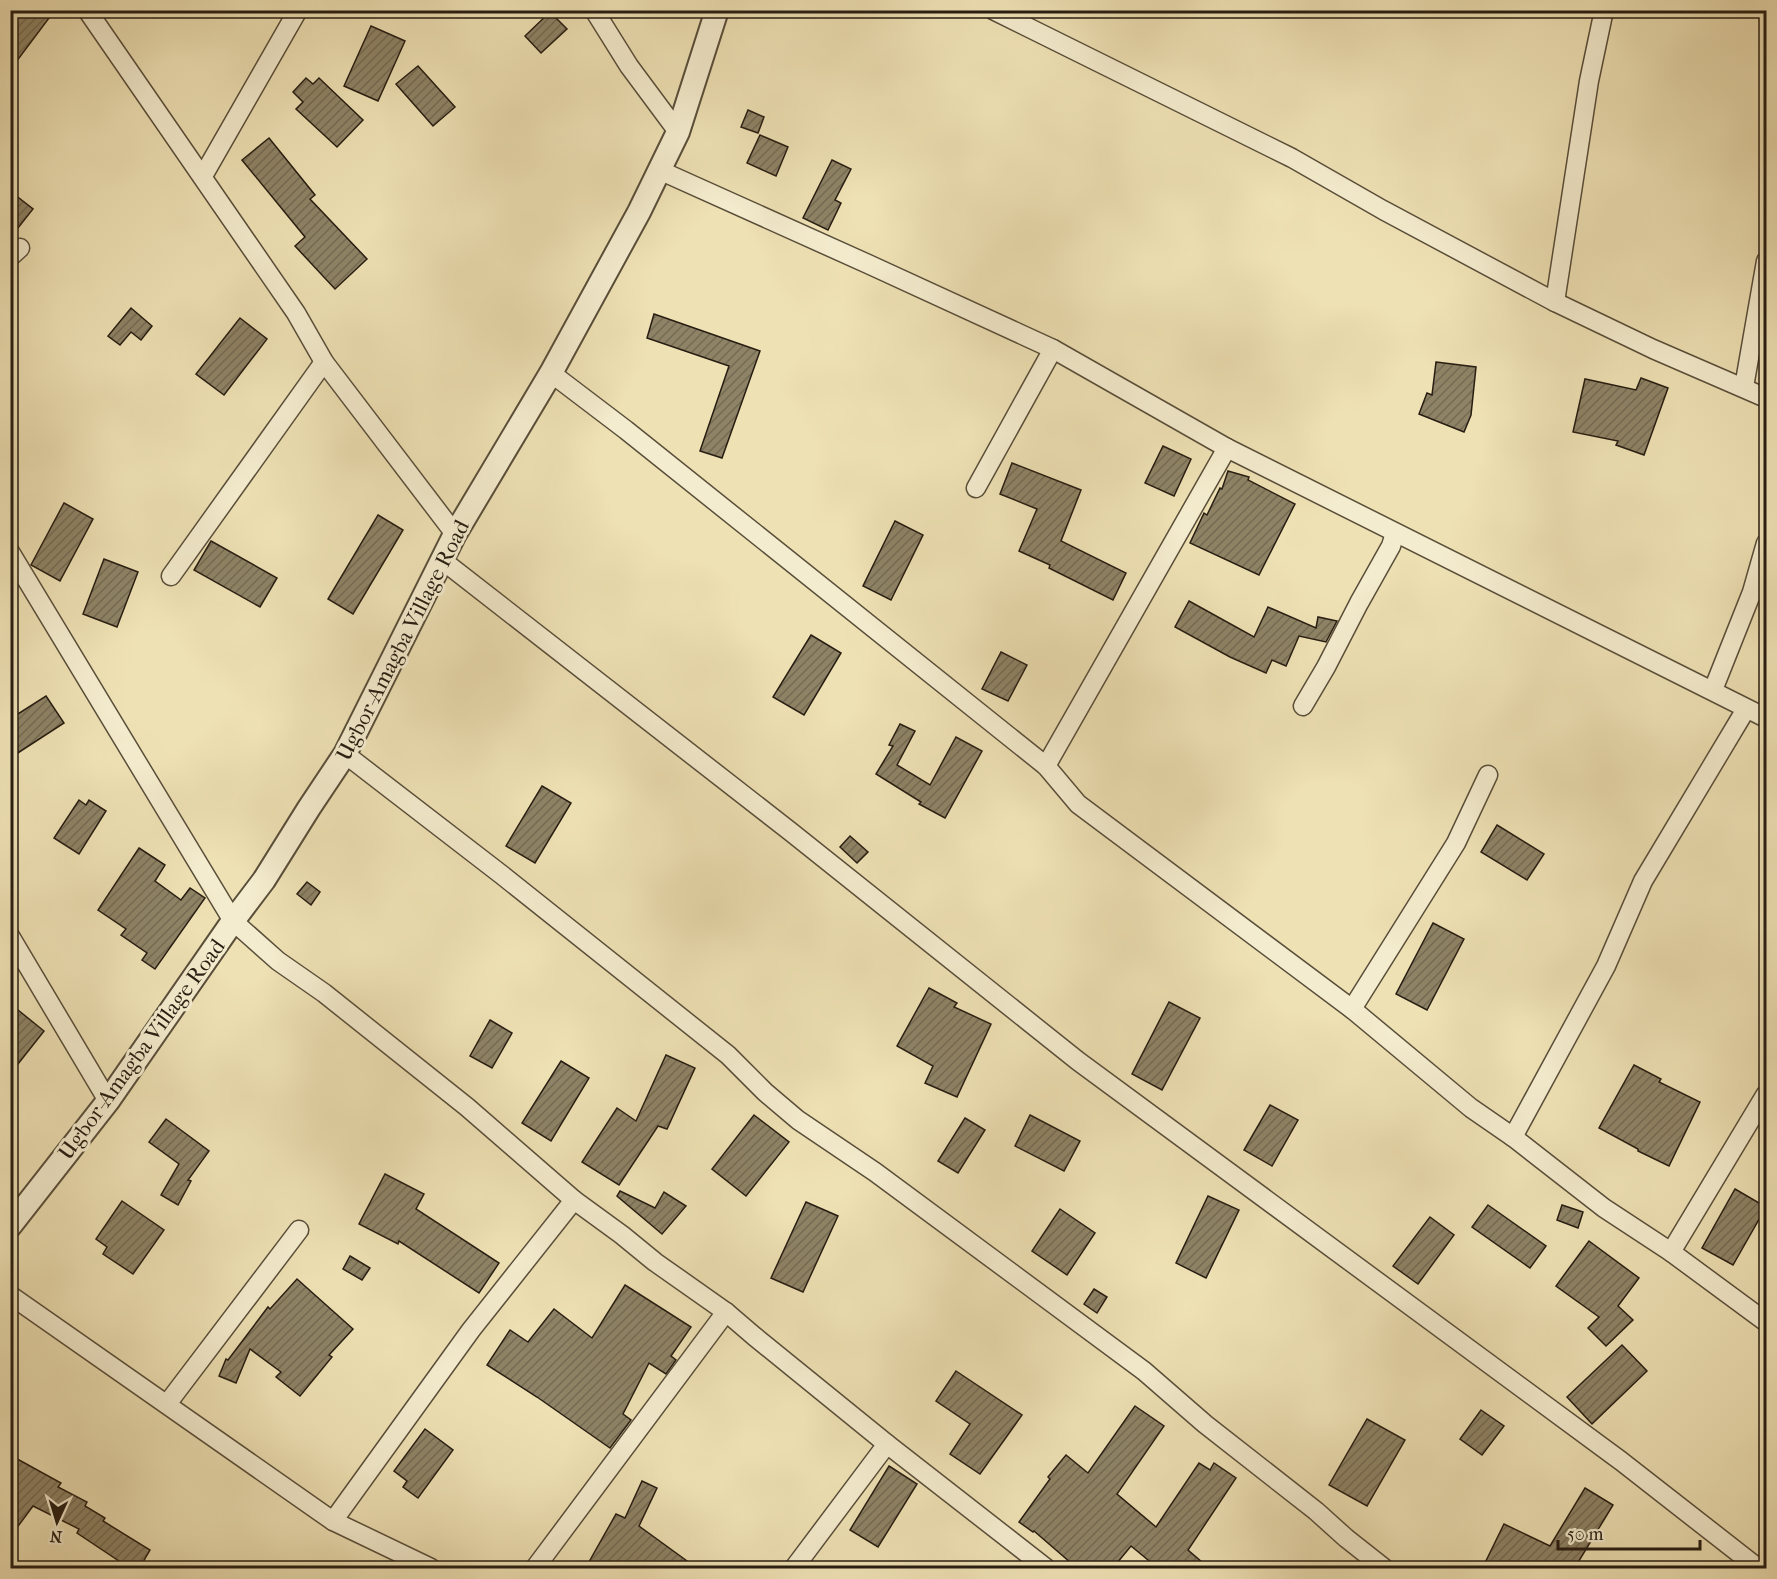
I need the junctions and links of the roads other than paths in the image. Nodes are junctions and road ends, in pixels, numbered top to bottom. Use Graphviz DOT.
graph roads {
  1 [pos="87,10"];
  2 [pos="298,10"];
  3 [pos="594,10"];
  4 [pos="717,10"];
  5 [pos="993,10"];
  6 [pos="1604,10"];
  7 [pos="678,132"];
  8 [pos="660,170"];
  9 [pos="203,176"];
  10 [pos="1767,261"];
  11 [pos="1555,302"];
  12 [pos="1053,349"];
  13 [pos="324,362"];
  14 [pos="551,374"];
  15 [pos="1744,387"];
  16 [pos="1767,398"];
  17 [pos="1227,448"];
  18 [pos="976,488"];
  19 [pos="1395,533"];
  20 [pos="455,534"];
  21 [pos="1767,543"];
  22 [pos="10,552"];
  23 [pos="442,560"];
  24 [pos="171,576"];
  25 [pos="1713,690"];
  26 [pos="1303,706"];
  27 [pos="1746,709"];
  28 [pos="1767,718"];
  29 [pos="345,754"];
  30 [pos="1046,766"];
  31 [pos="1488,775"];
  32 [pos="233,921"];
  33 [pos="10,936"];
  34 [pos="1352,1008"];
  35 [pos="1767,1094"];
  36 [pos="108,1101"];
  37 [pos="1514,1137"];
  38 [pos="574,1200"];
  39 [pos="10,1226"];
  40 [pos="299,1230"];
  41 [pos="1671,1252"];
  42 [pos="10,1295"];
  43 [pos="726,1312"];
  44 [pos="1767,1322"];
  45 [pos="167,1404"];
  46 [pos="887,1444"];
  47 [pos="333,1521"];
  48 [pos="1043,1568"];
  49 [pos="431,1569"];
  50 [pos="535,1569"];
  51 [pos="794,1569"];
  52 [pos="1384,1569"];
  53 [pos="1758,1569"];
  1 -- 9 [label="street"];
  2 -- 9 [label="street"];
  3 -- 7 [label="street"];
  4 -- 7 [label="street, Ugbor-Amagba Village Road"];
  5 -- 11 [label="street"];
  6 -- 11 [label="street"];
  7 -- 8 [label="street, Ugbor-Amagba Village Road"];
  8 -- 12 [label="street"];
  8 -- 14 [label="street, Ugbor-Amagba Village Road"];
  9 -- 13 [label="street"];
  10 -- 15 [label="street"];
  11 -- 15 [label="street"];
  12 -- 17 [label="street"];
  12 -- 18 [label="street"];
  13 -- 20 [label="street"];
  13 -- 24 [label="street"];
  14 -- 20 [label="street, Ugbor-Amagba Village Road"];
  14 -- 30 [label="street"];
  15 -- 16 [label="street"];
  17 -- 19 [label="street"];
  17 -- 30 [label="street"];
  19 -- 25 [label="street"];
  19 -- 26 [label="street"];
  20 -- 23 [label="street, Ugbor-Amagba Village Road"];
  21 -- 25 [label="street"];
  22 -- 32 [label="street"];
  23 -- 29 [label="street, Ugbor-Amagba Village Road"];
  23 -- 53 [label="street"];
  25 -- 27 [label="street"];
  27 -- 28 [label="street"];
  27 -- 37 [label="street"];
  29 -- 32 [label="street, Ugbor-Amagba Village Road"];
  29 -- 52 [label="street"];
  30 -- 34 [label="street"];
  31 -- 34 [label="street"];
  32 -- 36 [label="street, Ugbor-Amagba Village Road"];
  32 -- 38 [label="street"];
  33 -- 36 [label="street"];
  34 -- 37 [label="street"];
  35 -- 41 [label="street"];
  36 -- 39 [label="street, Ugbor-Amagba Village Road"];
  37 -- 41 [label="street"];
  38 -- 43 [label="street"];
  38 -- 47 [label="street"];
  40 -- 45 [label="street"];
  41 -- 44 [label="street"];
  42 -- 45 [label="street"];
  43 -- 46 [label="street"];
  43 -- 50 [label="street"];
  45 -- 47 [label="street"];
  46 -- 48 [label="street"];
  46 -- 51 [label="street"];
  47 -- 49 [label="street"];
}
